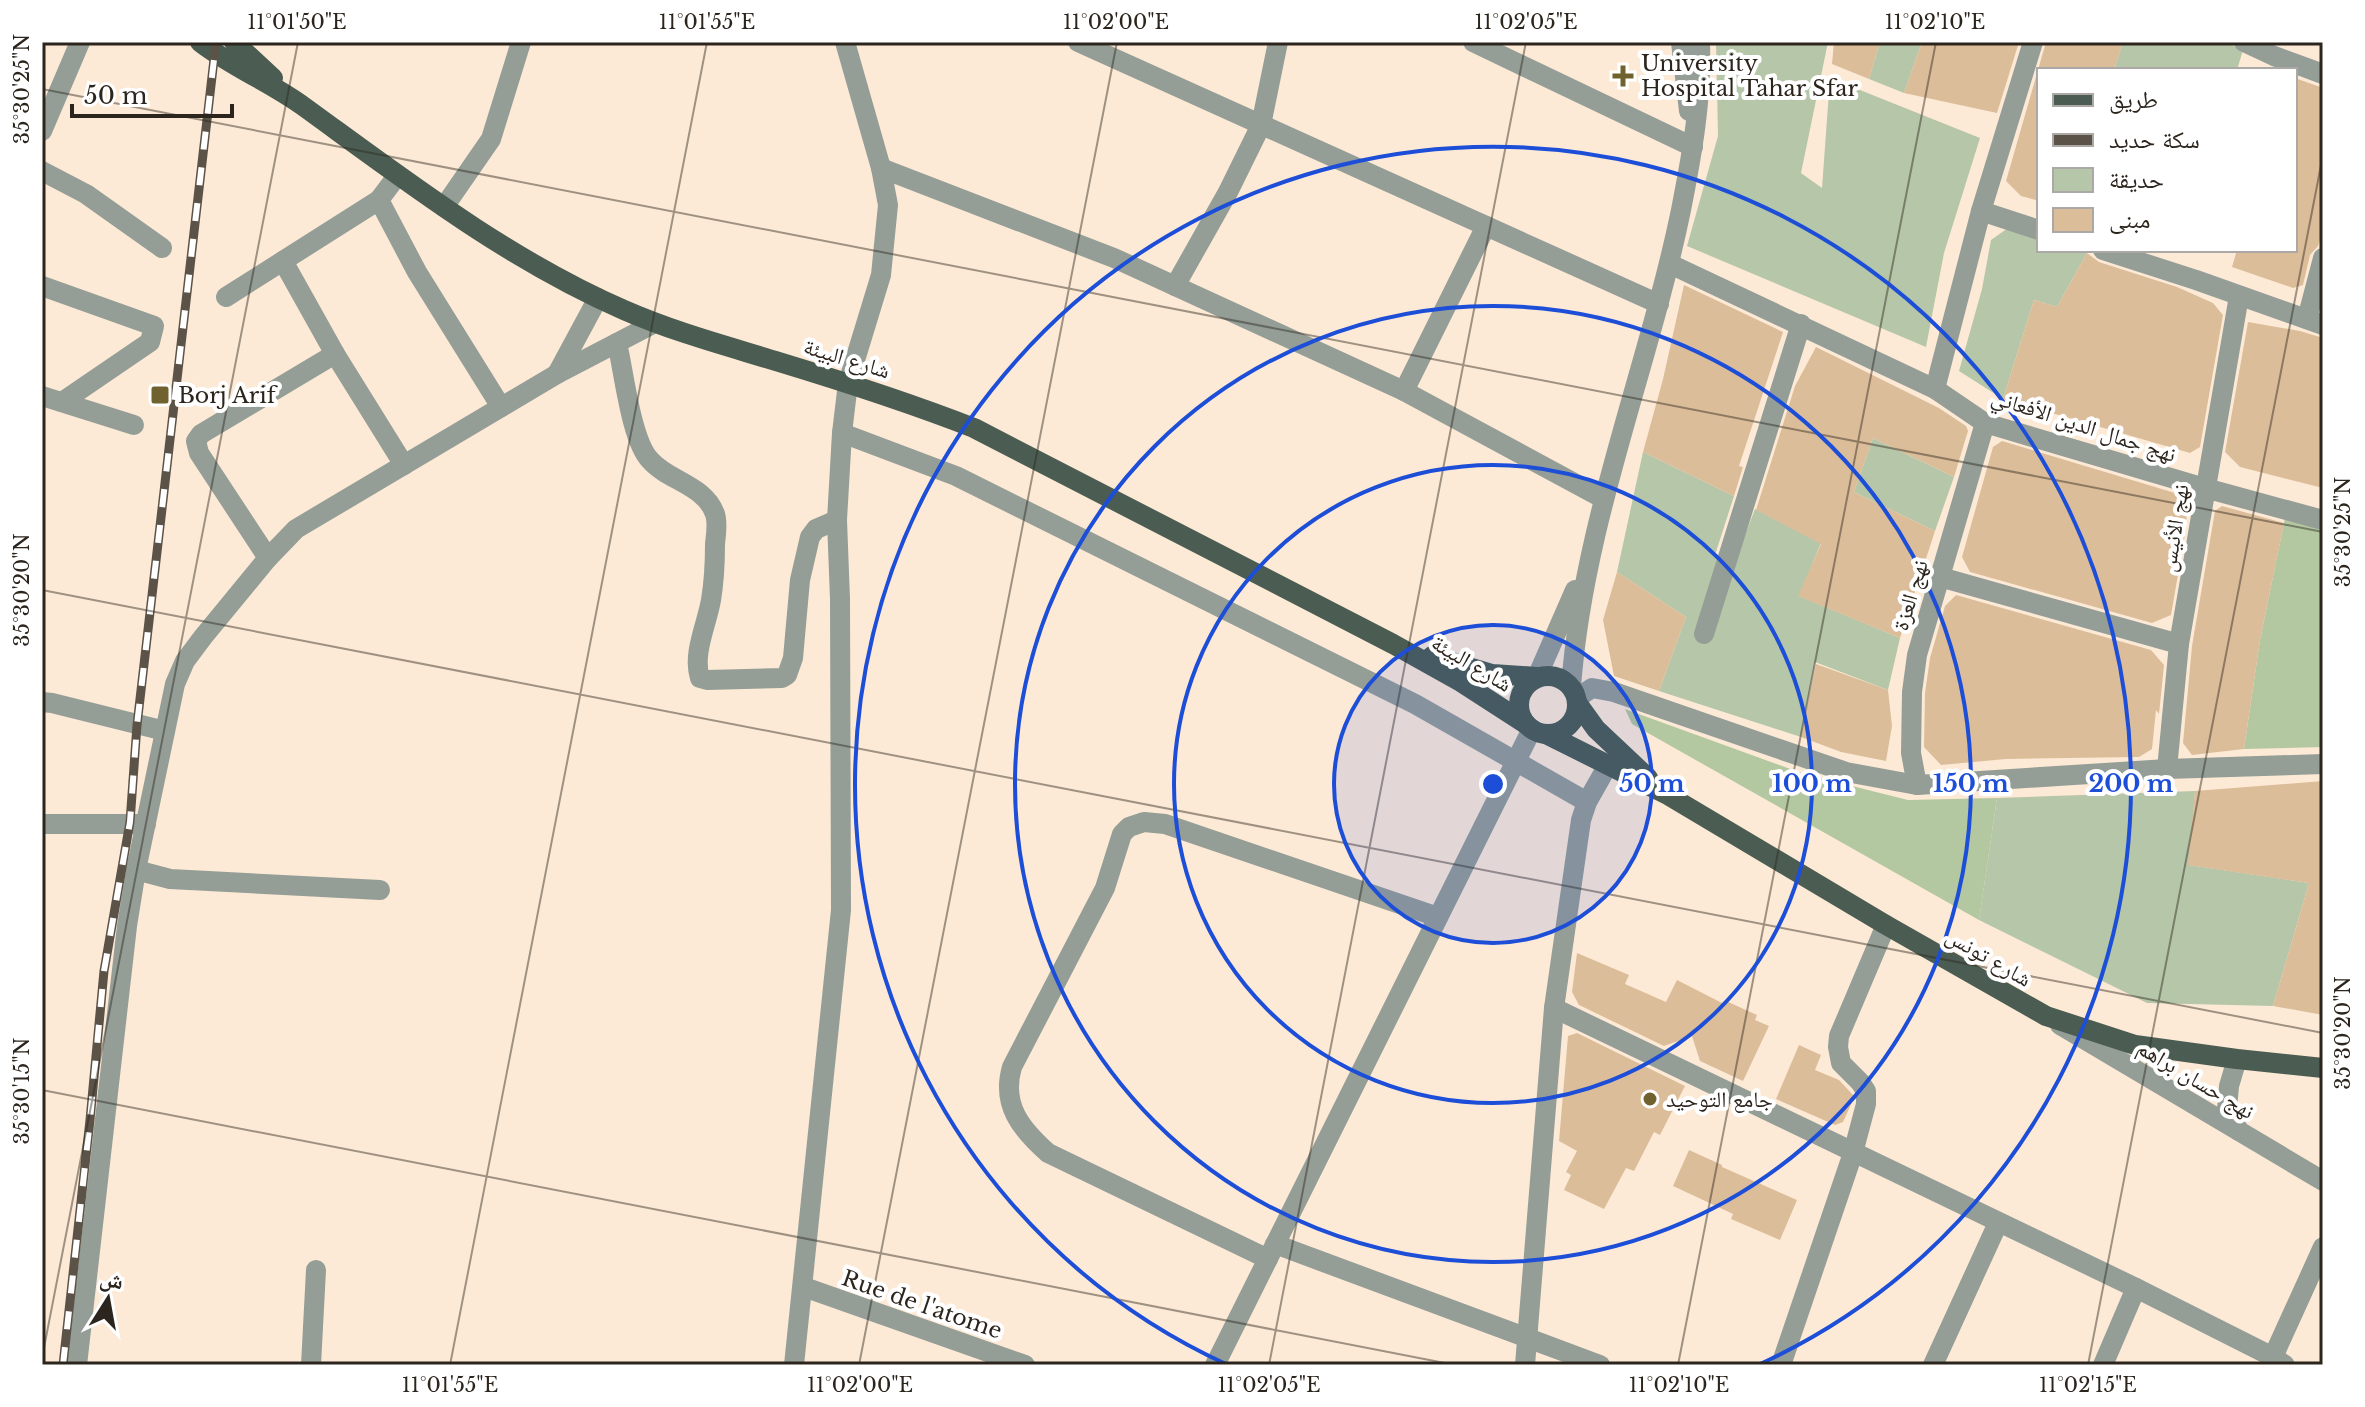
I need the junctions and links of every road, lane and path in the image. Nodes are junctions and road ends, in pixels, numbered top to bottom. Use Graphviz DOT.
graph roads {
  1 [pos="80,42"];
  2 [pos="200,42"];
  3 [pos="234,42"];
  4 [pos="521,42"];
  5 [pos="845,42"];
  6 [pos="1078,42"];
  7 [pos="1278,42"];
  8 [pos="1473,42"];
  9 [pos="1681,42"];
  10 [pos="1700,42"];
  11 [pos="2033,42"];
  12 [pos="2244,42"];
  13 [pos="2276,49"];
  14 [pos="2323,74"];
  15 [pos="299,103"];
  16 [pos="1261,125"];
  17 [pos="42,131"];
  18 [pos="1693,147"];
  19 [pos="881,168"];
  20 [pos="42,171"];
  21 [pos="397,176"];
  22 [pos="379,200"];
  23 [pos="444,207"];
  24 [pos="1981,211"];
  25 [pos="1486,226"];
  26 [pos="2037,229"];
  27 [pos="162,248"];
  28 [pos="2109,252"];
  29 [pos="2323,258"];
  30 [pos="283,261"];
  31 [pos="1670,264"];
  32 [pos="42,286"];
  33 [pos="1175,286"];
  34 [pos="2239,296"];
  35 [pos="226,297"];
  36 [pos="598,298"];
  37 [pos="1659,304"];
  38 [pos="2315,322"];
  39 [pos="655,323"];
  40 [pos="1801,324"];
  41 [pos="617,343"];
  42 [pos="335,354"];
  43 [pos="557,374"];
  44 [pos="848,383"];
  45 [pos="1935,389"];
  46 [pos="1404,391"];
  47 [pos="42,396"];
  48 [pos="62,402"];
  49 [pos="501,407"];
  50 [pos="1985,423"];
  51 [pos="134,425"];
  52 [pos="842,433"];
  53 [pos="404,465"];
  54 [pos="2205,488"];
  55 [pos="1604,499"];
  56 [pos="837,520"];
  57 [pos="2323,520"];
  58 [pos="1590,553"];
  59 [pos="268,558"];
  60 [pos="1940,577"];
  61 [pos="1704,634"];
  62 [pos="1393,644"];
  63 [pos="2179,644"];
  64 [pos="1537,677"];
  65 [pos="1575,696"];
  66 [pos="42,702"];
  67 [pos="1534,729"];
  68 [pos="165,731"];
  69 [pos="1515,763"];
  70 [pos="2323,764"];
  71 [pos="1608,765"];
  72 [pos="2167,769"];
  73 [pos="1917,785"];
  74 [pos="1666,794"];
  75 [pos="1587,802"];
  76 [pos="42,824"];
  77 [pos="146,824"];
  78 [pos="136,870"];
  79 [pos="380,890"];
  80 [pos="1438,917"];
  81 [pos="1886,925"];
  82 [pos="1554,1008"];
  83 [pos="2046,1016"];
  84 [pos="2237,1059"];
  85 [pos="2323,1068"];
  86 [pos="2240,1133"];
  87 [pos="1853,1153"];
  88 [pos="2323,1181"];
  89 [pos="1998,1223"];
  90 [pos="2323,1247"];
  91 [pos="1271,1251"];
  92 [pos="316,1270"];
  93 [pos="804,1287"];
  94 [pos="2136,1288"];
  95 [pos="1526,1338"];
  96 [pos="2279,1361"];
  97 [pos="77,1365"];
  98 [pos="311,1365"];
  99 [pos="794,1365"];
  100 [pos="1025,1365"];
  101 [pos="1215,1365"];
  102 [pos="1525,1365"];
  103 [pos="1600,1365"];
  104 [pos="1781,1365"];
  105 [pos="1933,1365"];
  106 [pos="2103,1365"];
  1 -- 17 [label="street"];
  2 -- 15 [label="main road, شارع البيئة"];
  3 -- 15 [label="main road, شارع البيئة"];
  4 -- 23 [label="street"];
  5 -- 19 [label="street"];
  6 -- 16 [label="street"];
  7 -- 16 [label="street"];
  8 -- 18 [label="street"];
  9 -- 18 [label="street"];
  10 -- 18 [label="street"];
  11 -- 24 [label="street"];
  12 -- 13 [label="street"];
  13 -- 14 [label="street"];
  15 -- 21 [label="main road, شارع البيئة"];
  16 -- 25 [label="street"];
  16 -- 33 [label="street"];
  18 -- 31 [label="street"];
  19 -- 33 [label="street"];
  19 -- 44 [label="street"];
  20 -- 27 [label="street"];
  21 -- 22 [label="street"];
  21 -- 23 [label="main road, شارع البيئة"];
  22 -- 30 [label="street"];
  22 -- 49 [label="street"];
  23 -- 36 [label="main road, شارع البيئة"];
  24 -- 26 [label="street"];
  24 -- 45 [label="street"];
  25 -- 37 [label="street"];
  25 -- 46 [label="street"];
  28 -- 34 [label="street"];
  29 -- 38 [label="street"];
  30 -- 35 [label="street"];
  30 -- 42 [label="street"];
  31 -- 37 [label="street"];
  31 -- 40 [label="street, نهج جمال الدين الأفعاني"];
  32 -- 48 [label="street"];
  33 -- 46 [label="street"];
  34 -- 38 [label="street"];
  34 -- 54 [label="street, نهج الأنيس"];
  36 -- 39 [label="main road, شارع البيئة"];
  36 -- 43 [label="street"];
  37 -- 55 [label="street"];
  39 -- 41 [label="street"];
  39 -- 44 [label="main road, شارع البيئة"];
  40 -- 45 [label="street, نهج جمال الدين الأفعاني"];
  40 -- 61 [label="street"];
  41 -- 43 [label="street"];
  41 -- 56 [label="street"];
  42 -- 53 [label="street"];
  42 -- 59 [label="street"];
  43 -- 49 [label="street"];
  44 -- 52 [label="street"];
  44 -- 62 [label="main road, شارع البيئة"];
  45 -- 50 [label="street, نهج جمال الدين الأفعاني"];
  46 -- 55 [label="street"];
  47 -- 48 [label="street"];
  48 -- 51 [label="street"];
  49 -- 53 [label="street"];
  50 -- 54 [label="street, نهج جمال الدين الأفعاني"];
  50 -- 60 [label="street, نهج العزة"];
  52 -- 56 [label="street"];
  52 -- 69 [label="street"];
  53 -- 59 [label="street"];
  54 -- 57 [label="street, نهج جمال الدين الأفعاني"];
  54 -- 63 [label="street, نهج الأنيس"];
  55 -- 58 [label="street"];
  56 -- 93 [label="street"];
  58 -- 64 [label="street"];
  58 -- 65 [label="street"];
  59 -- 68 [label="street"];
  60 -- 63 [label="street"];
  60 -- 73 [label="street, نهج العزة"];
  62 -- 64 [label="main road, شارع البيئة"];
  62 -- 67 [label="main road, شارع البيئة"];
  63 -- 72 [label="street, نهج الأنيس"];
  64 -- 65 [label="main road"];
  64 -- 67 [label="main road"];
  65 -- 67 [label="main road"];
  65 -- 73 [label="street"];
  65 -- 74 [label="main road, شارع تونس"];
  66 -- 68 [label="street"];
  67 -- 69 [label="street"];
  67 -- 71 [label="main road, شارع تونس"];
  68 -- 77 [label="street"];
  69 -- 75 [label="street"];
  69 -- 80 [label="street"];
  70 -- 72 [label="street"];
  71 -- 74 [label="main road, شارع تونس"];
  71 -- 75 [label="street"];
  72 -- 73 [label="street"];
  74 -- 81 [label="main road, شارع تونس"];
  75 -- 82 [label="street"];
  76 -- 77 [label="street"];
  77 -- 78 [label="street"];
  78 -- 79 [label="street"];
  78 -- 97 [label="street"];
  80 -- 91 [label="street"];
  80 -- 91 [label="street"];
  81 -- 83 [label="main road, شارع تونس"];
  81 -- 87 [label="street"];
  82 -- 87 [label="street"];
  82 -- 95 [label="street"];
  83 -- 84 [label="main road, شارع تونس"];
  83 -- 86 [label="street, نهج حسان براهم"];
  84 -- 85 [label="main road, شارع تونس"];
  84 -- 86 [label="street"];
  86 -- 88 [label="street, نهج حسان براهم"];
  87 -- 89 [label="street"];
  87 -- 104 [label="street"];
  89 -- 94 [label="street"];
  89 -- 105 [label="street"];
  90 -- 96 [label="street"];
  91 -- 95 [label="street"];
  91 -- 101 [label="street"];
  92 -- 98 [label="street"];
  93 -- 99 [label="street"];
  93 -- 100 [label="street, Rue de l'atome"];
  94 -- 96 [label="street"];
  94 -- 106 [label="street"];
  95 -- 102 [label="street"];
  95 -- 103 [label="street"];
}
